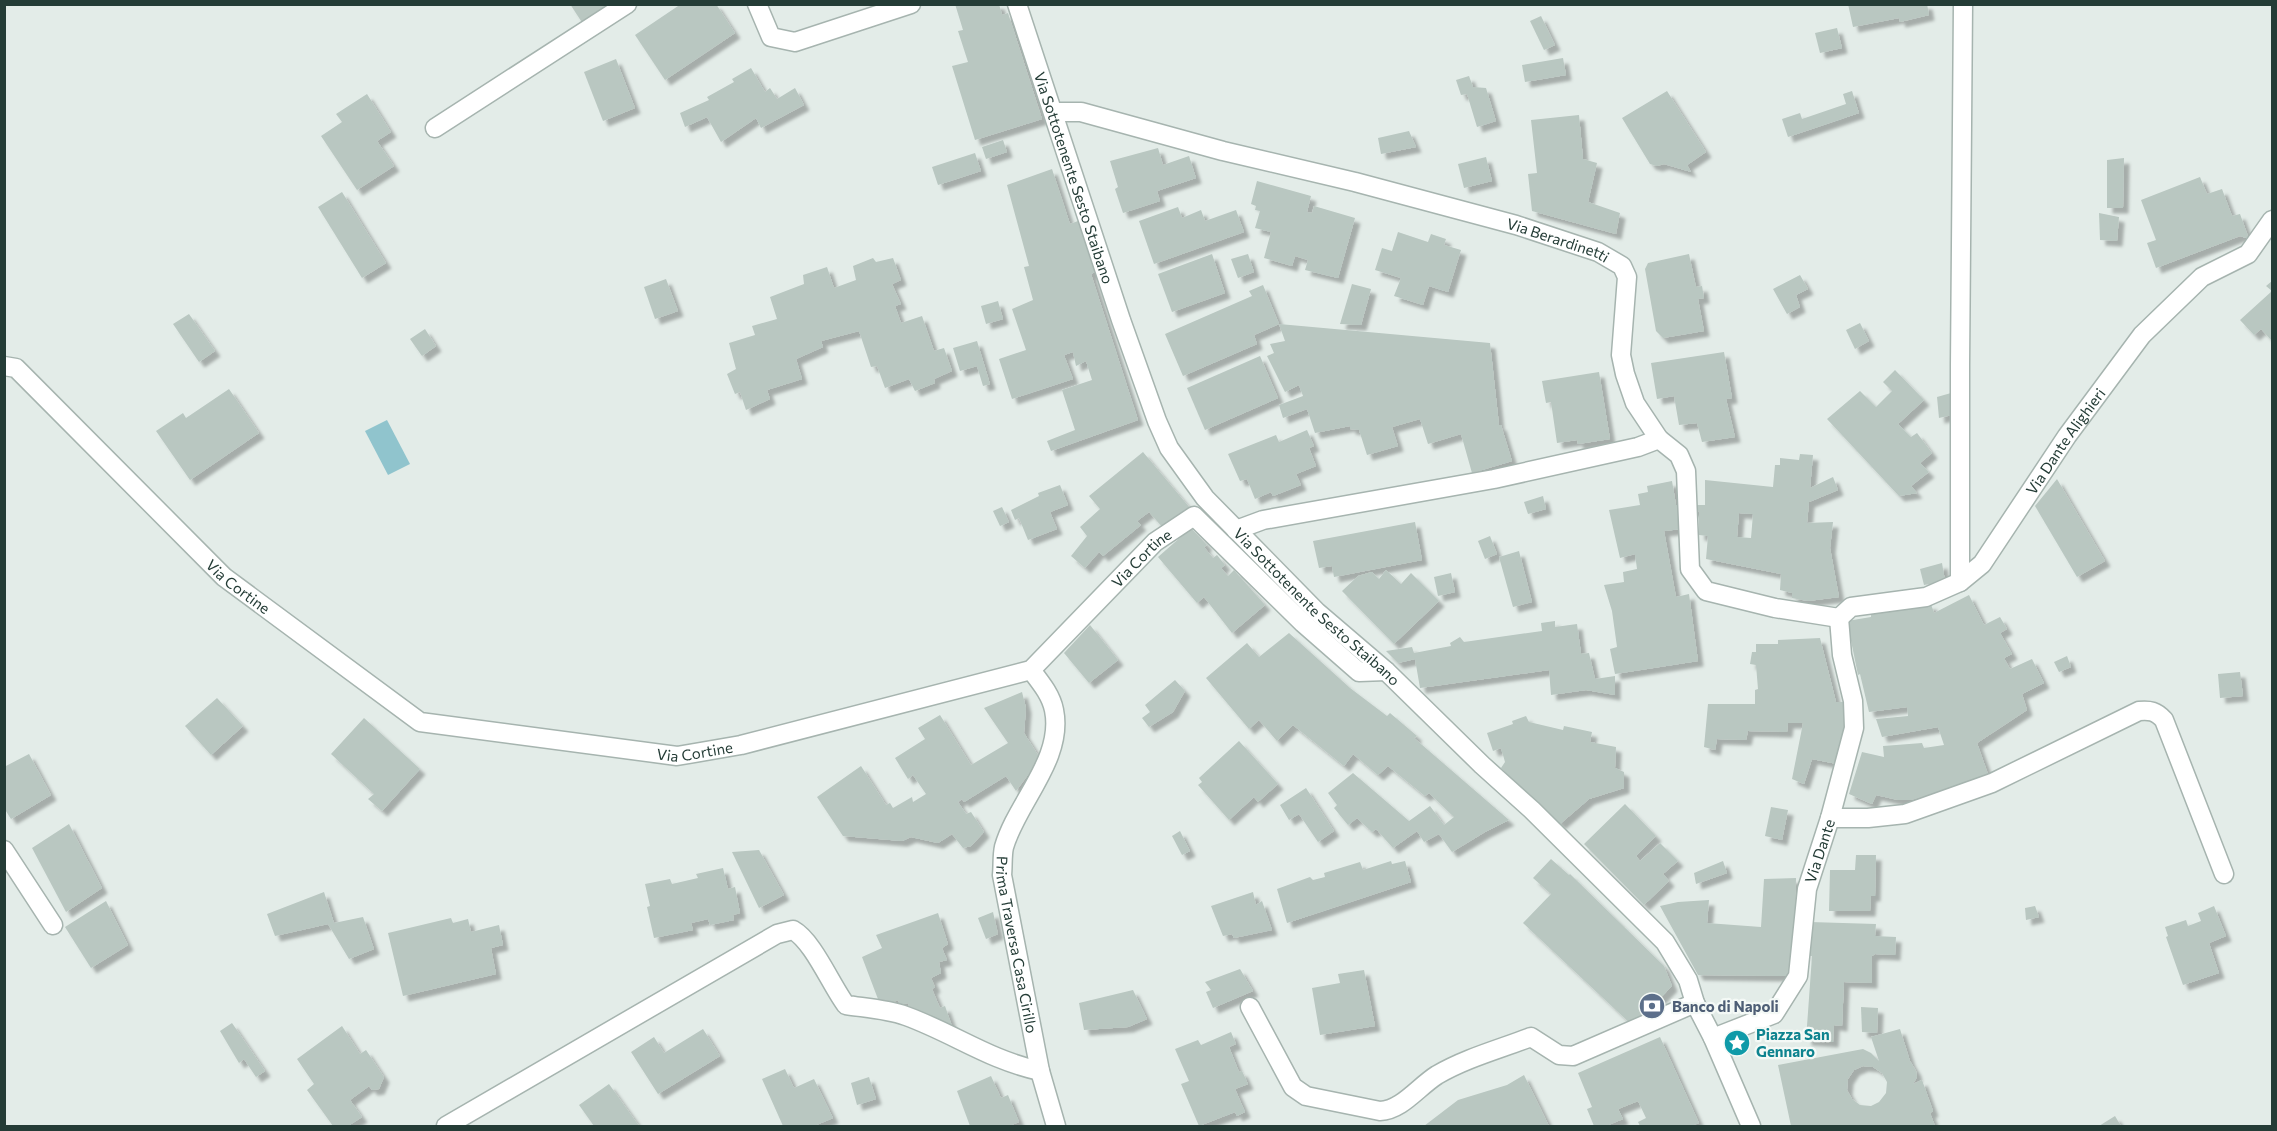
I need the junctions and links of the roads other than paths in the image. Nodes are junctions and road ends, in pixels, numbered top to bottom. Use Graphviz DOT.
graph roads {
  1 [pos="627,4"];
  2 [pos="757,4"];
  3 [pos="911,4"];
  4 [pos="1017,4"];
  5 [pos="1963,4"];
  6 [pos="1053,112"];
  7 [pos="435,128"];
  8 [pos="2272,220"];
  9 [pos="4,366"];
  10 [pos="1659,439"];
  11 [pos="1236,530"];
  12 [pos="1960,582"];
  13 [pos="1839,618"];
  14 [pos="1031,670"];
  15 [pos="1386,671"];
  16 [pos="1830,818"];
  17 [pos="4,850"];
  18 [pos="2224,874"];
  19 [pos="53,925"];
  20 [pos="1695,1003"];
  21 [pos="1250,1007"];
  22 [pos="1713,1038"];
  23 [pos="1040,1071"];
  24 [pos="446,1126"];
  25 [pos="1056,1126"];
  26 [pos="1751,1126"];
  1 -- 7 [label="street"];
  2 -- 3 [label="street"];
  4 -- 6 [label="street, Via Sottotenente Sesto Staibano"];
  5 -- 12 [label="street"];
  6 -- 10 [label="street, Via Berardinetti"];
  6 -- 11 [label="street, Via Sottotenente Sesto Staibano"];
  8 -- 12 [label="street, Via Dante Alighieri"];
  9 -- 14 [label="street, Via Cortine"];
  10 -- 11 [label="street"];
  10 -- 13 [label="street, Via Berardinetti"];
  11 -- 15 [label="street, Via Sottotenente Sesto Staibano"];
  12 -- 13 [label="street, Via Dante Alighieri"];
  13 -- 16 [label="street, Via Dante"];
  14 -- 15 [label="street, Via Cortine"];
  14 -- 23 [label="street, Prima Traversa Casa Cirillo"];
  15 -- 20 [label="street, Via Sottotenente Sesto Staibano"];
  16 -- 18 [label="street"];
  16 -- 22 [label="street, Via Dante"];
  17 -- 19 [label="street"];
  20 -- 21 [label="street"];
  20 -- 22 [label="street, Via Sottotenente Sesto Staibano"];
  22 -- 26 [label="street, Via Sottotenente Sesto Staibano"];
  23 -- 24 [label="street"];
  23 -- 25 [label="street, Prima Traversa Casa Cirillo"];
}
